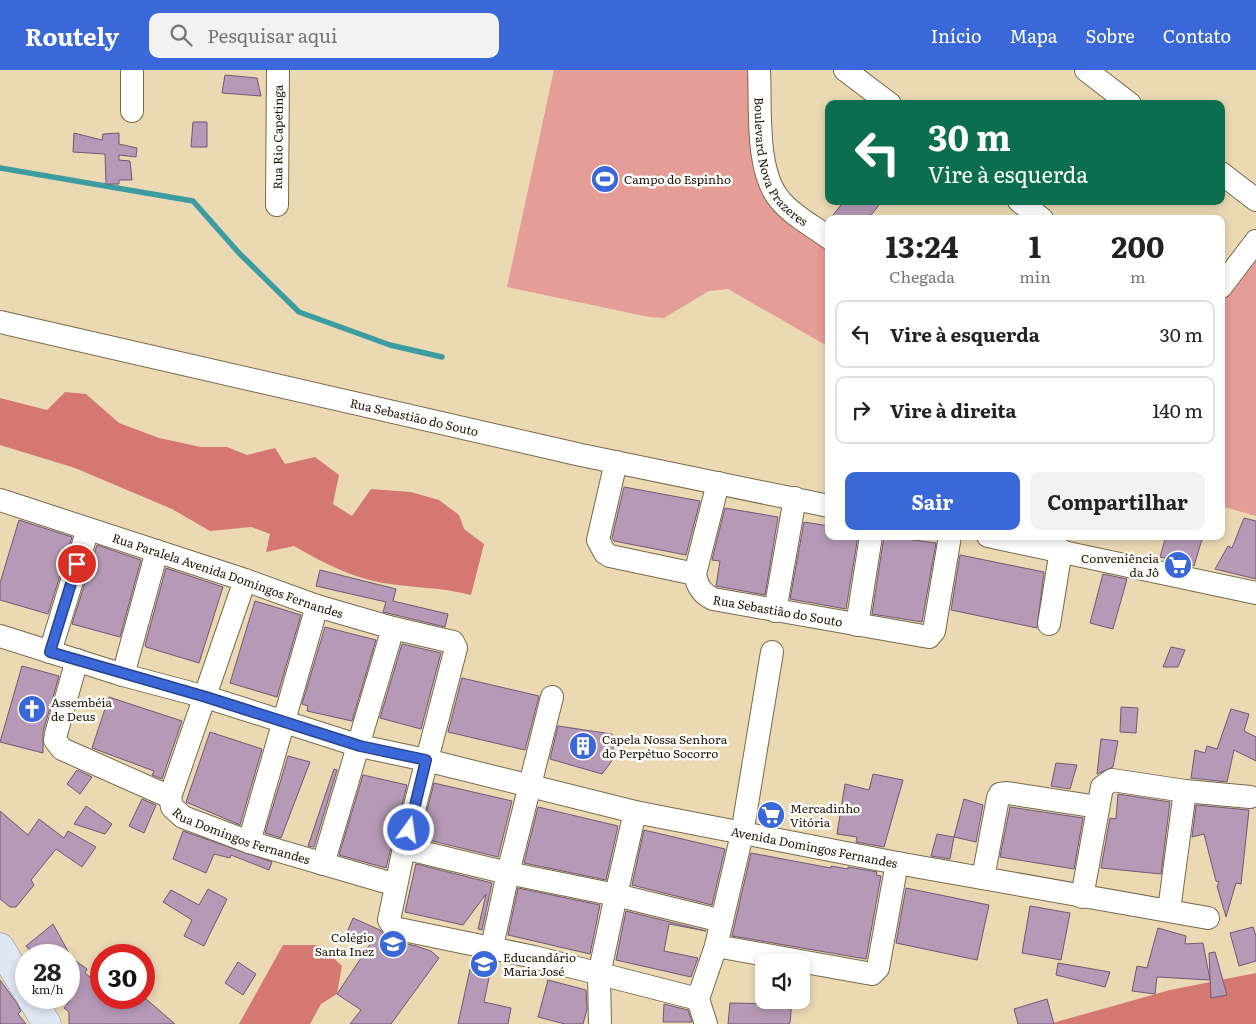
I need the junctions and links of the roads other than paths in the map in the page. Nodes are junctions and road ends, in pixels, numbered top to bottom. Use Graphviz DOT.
graph roads {
  1 [pos="132,70"];
  2 [pos="278,70"];
  3 [pos="759,70"];
  4 [pos="845,70"];
  5 [pos="1086,70"];
  6 [pos="885,100"];
  7 [pos="1125,100"];
  8 [pos="132,111"];
  9 [pos="1225,176"];
  10 [pos="1256,200"];
  11 [pos="277,205"];
  12 [pos="1023,205"];
  13 [pos="1037,215"];
  14 [pos="825,235"];
  15 [pos="1256,241"];
  16 [pos="1225,282"];
  17 [pos="0,322"];
  18 [pos="616,462"];
  19 [pos="718,483"];
  20 [pos="795,498"];
  21 [pos="825,505"];
  22 [pos="2,507"];
  23 [pos="88,528"];
  24 [pos="870,540"];
  25 [pos="949,540"];
  26 [pos="1009,540"];
  27 [pos="1061,550"];
  28 [pos="157,551"];
  29 [pos="695,574"];
  30 [pos="245,580"];
  31 [pos="1256,594"];
  32 [pos="317,606"];
  33 [pos="775,611"];
  34 [pos="1049,624"];
  35 [pos="857,625"];
  36 [pos="393,628"];
  37 [pos="0,636"];
  38 [pos="50,652"];
  39 [pos="772,652"];
  40 [pos="77,660"];
  41 [pos="123,675"];
  42 [pos="206,697"];
  43 [pos="552,697"];
  44 [pos="283,722"];
  45 [pos="360,746"];
  46 [pos="426,760"];
  47 [pos="528,787"];
  48 [pos="1186,791"];
  49 [pos="170,797"];
  50 [pos="1250,797"];
  51 [pos="1098,807"];
  52 [pos="636,812"];
  53 [pos="742,834"];
  54 [pos="249,842"];
  55 [pos="404,848"];
  56 [pos="897,863"];
  57 [pos="323,864"];
  58 [pos="508,872"];
  59 [pos="983,878"];
  60 [pos="396,885"];
  61 [pos="616,895"];
  62 [pos="1082,897"];
  63 [pos="1169,910"];
  64 [pos="1208,918"];
  65 [pos="722,922"];
  66 [pos="716,946"];
  67 [pos="0,947"];
  68 [pos="492,947"];
  69 [pos="15,972"];
  70 [pos="599,975"];
  71 [pos="698,1000"];
  72 [pos="37,1009"];
  73 [pos="46,1024"];
  74 [pos="600,1024"];
  75 [pos="706,1024"];
  1 -- 8 [label="street"];
  2 -- 11 [label="street, Rua Rio Capetinga"];
  3 -- 14 [label="street, Boulevard Nova Prazeres"];
  4 -- 6 [label="street"];
  5 -- 7 [label="street"];
  9 -- 10 [label="street"];
  12 -- 13 [label="street"];
  15 -- 16 [label="street"];
  17 -- 18 [label="street, Rua Sebastião do Souto"];
  18 -- 19 [label="street, Rua Sebastião do Souto"];
  18 -- 29 [label="street"];
  19 -- 20 [label="street, Rua Sebastião do Souto"];
  19 -- 29 [label="street"];
  20 -- 21 [label="street, Rua Sebastião do Souto"];
  20 -- 33 [label="street"];
  22 -- 23 [label="street, Rua Paralela Avenida Domingos Fernandes"];
  23 -- 28 [label="street, Rua Paralela Avenida Domingos Fernandes"];
  23 -- 38 [label="street"];
  24 -- 35 [label="street"];
  25 -- 35 [label="street, Rua Sebastião do Souto"];
  26 -- 27 [label="street"];
  27 -- 31 [label="street"];
  27 -- 34 [label="street"];
  28 -- 30 [label="street, Rua Paralela Avenida Domingos Fernandes"];
  28 -- 41 [label="street"];
  29 -- 33 [label="street, Rua Sebastião do Souto"];
  30 -- 32 [label="street, Rua Paralela Avenida Domingos Fernandes"];
  30 -- 42 [label="street, Rua Domingos Fernandes"];
  32 -- 36 [label="street, Rua Paralela Avenida Domingos Fernandes"];
  32 -- 44 [label="street"];
  33 -- 35 [label="street, Rua Sebastião do Souto"];
  36 -- 45 [label="street"];
  36 -- 46 [label="street, Rua Paralela Avenida Domingos Fernandes"];
  37 -- 38 [label="street, Avenida Domingos Fernandes"];
  38 -- 40 [label="street, Avenida Domingos Fernandes"];
  39 -- 53 [label="street"];
  40 -- 41 [label="street, Avenida Domingos Fernandes"];
  40 -- 49 [label="street"];
  41 -- 42 [label="street, Avenida Domingos Fernandes"];
  42 -- 44 [label="street, Avenida Domingos Fernandes"];
  42 -- 49 [label="street, Rua Domingos Fernandes"];
  43 -- 47 [label="street"];
  44 -- 45 [label="street, Avenida Domingos Fernandes"];
  44 -- 54 [label="street"];
  45 -- 46 [label="street, Avenida Domingos Fernandes"];
  45 -- 57 [label="street"];
  46 -- 47 [label="street, Avenida Domingos Fernandes"];
  46 -- 55 [label="street"];
  47 -- 52 [label="street, Avenida Domingos Fernandes"];
  47 -- 58 [label="street"];
  48 -- 50 [label="street"];
  48 -- 51 [label="street"];
  48 -- 63 [label="street"];
  49 -- 54 [label="street, Rua Domingos Fernandes"];
  51 -- 59 [label="street"];
  51 -- 62 [label="street"];
  52 -- 53 [label="street, Avenida Domingos Fernandes"];
  52 -- 61 [label="street"];
  53 -- 56 [label="street, Avenida Domingos Fernandes"];
  53 -- 65 [label="street"];
  54 -- 57 [label="street, Rua Domingos Fernandes"];
  55 -- 58 [label="street"];
  55 -- 60 [label="street"];
  56 -- 59 [label="street, Avenida Domingos Fernandes"];
  56 -- 66 [label="street"];
  57 -- 60 [label="street, Rua Domingos Fernandes"];
  58 -- 61 [label="street"];
  58 -- 68 [label="street"];
  59 -- 62 [label="street, Avenida Domingos Fernandes"];
  60 -- 68 [label="street"];
  61 -- 65 [label="street"];
  61 -- 70 [label="street"];
  62 -- 63 [label="street, Avenida Domingos Fernandes"];
  63 -- 64 [label="street, Avenida Domingos Fernandes"];
  65 -- 66 [label="street"];
  66 -- 71 [label="street"];
  67 -- 69 [label="main road"];
  68 -- 70 [label="street"];
  70 -- 71 [label="street"];
  70 -- 74 [label="street"];
  71 -- 75 [label="street"];
  72 -- 73 [label="main road"];
}
